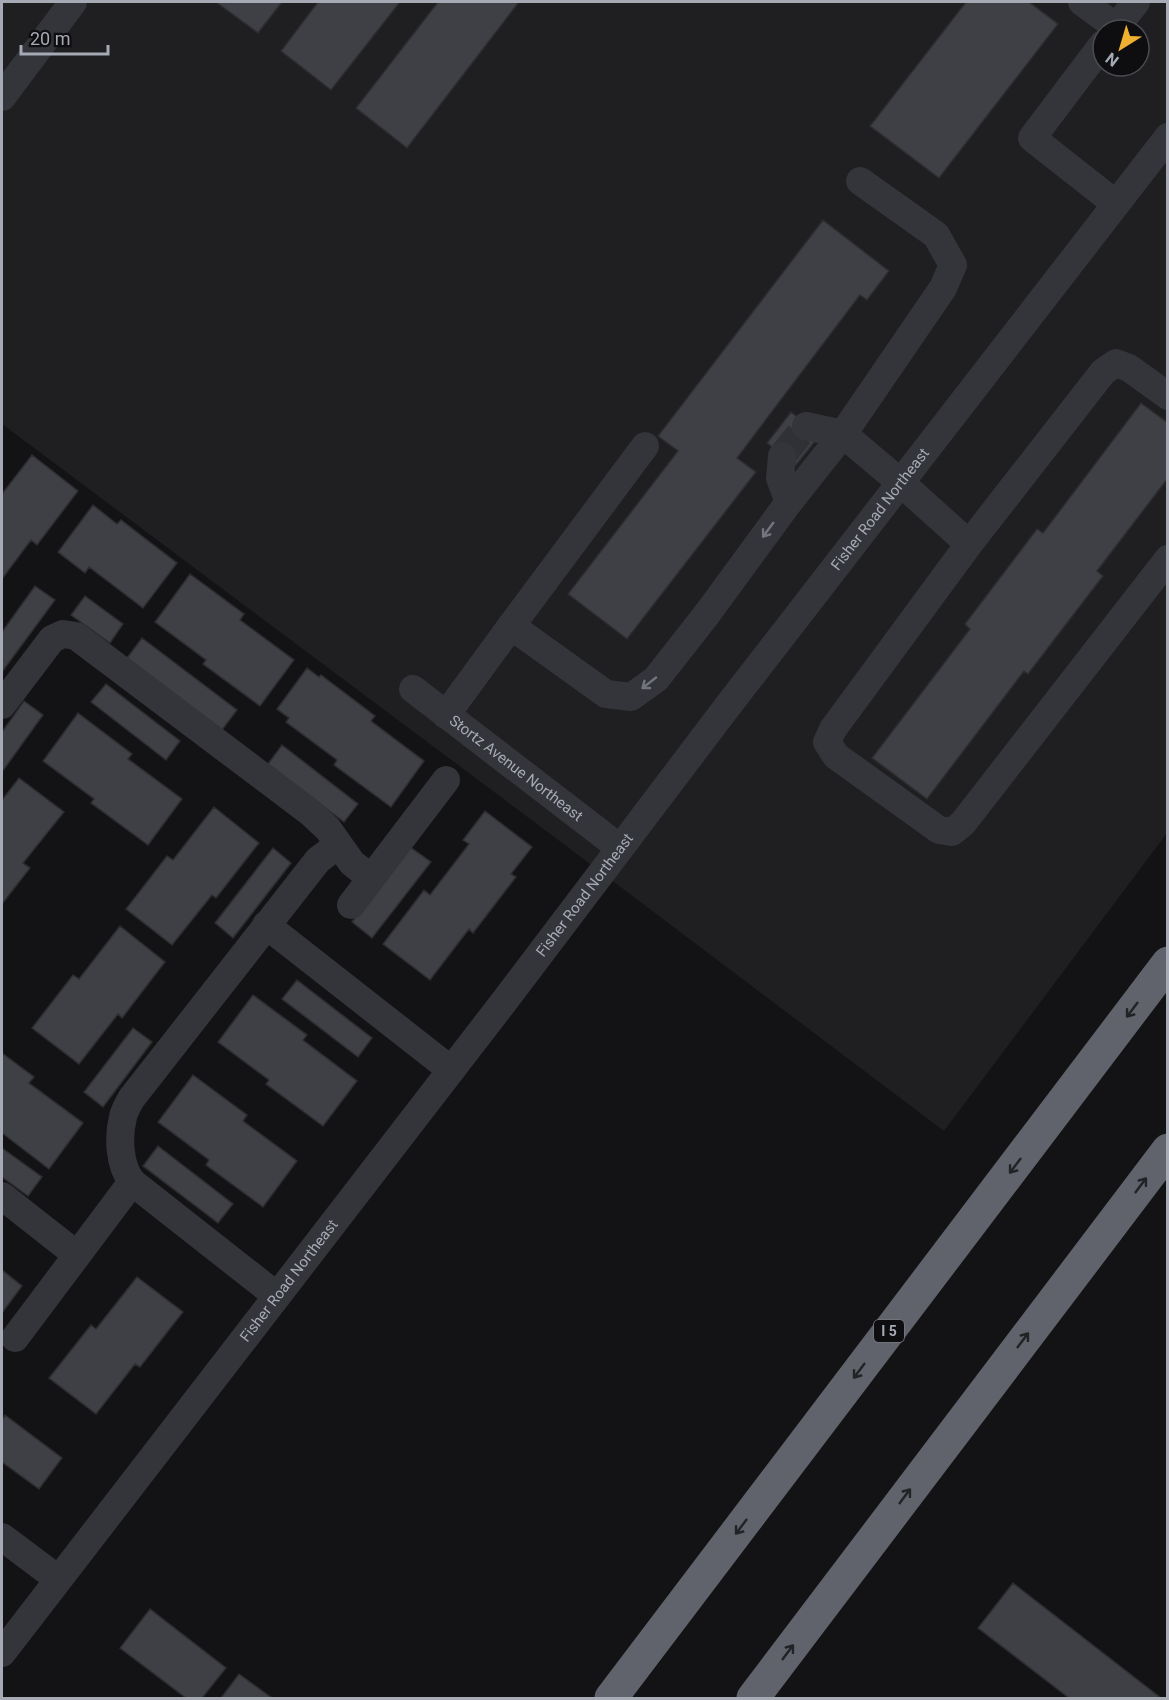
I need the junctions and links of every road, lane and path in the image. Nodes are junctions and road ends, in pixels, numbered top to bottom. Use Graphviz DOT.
graph roads {
  1 [pos="73,2"];
  2 [pos="1082,2"];
  3 [pos="1136,2"];
  4 [pos="1096,18"];
  5 [pos="1124,18"];
  6 [pos="1091,60"];
  7 [pos="2,98"];
  8 [pos="1167,137"];
  9 [pos="860,181"];
  10 [pos="1116,204"];
  11 [pos="1167,396"];
  12 [pos="806,426"];
  13 [pos="843,434"];
  14 [pos="645,446"];
  15 [pos="782,456"];
  16 [pos="900,482"];
  17 [pos="789,502"];
  18 [pos="969,544"];
  19 [pos="1167,559"];
  20 [pos="511,626"];
  21 [pos="413,689"];
  22 [pos="2,705"];
  23 [pos="446,715"];
  24 [pos="446,780"];
  25 [pos="338,845"];
  26 [pos="620,848"];
  27 [pos="371,878"];
  28 [pos="351,905"];
  29 [pos="267,925"];
  30 [pos="1167,963"];
  31 [pos="451,1070"];
  32 [pos="1167,1150"];
  33 [pos="132,1182"];
  34 [pos="2,1196"];
  35 [pos="77,1255"];
  36 [pos="277,1296"];
  37 [pos="15,1338"];
  38 [pos="2,1537"];
  39 [pos="57,1579"];
  40 [pos="2,1653"];
  41 [pos="611,1698"];
  42 [pos="753,1698"];
  1 -- 7 [label="street"];
  2 -- 4 [label="street"];
  3 -- 5 [label="street"];
  6 -- 10 [label="street"];
  8 -- 10 [label="street, Fisher Road Northeast"];
  9 -- 13 [label="street"];
  10 -- 16 [label="street, Fisher Road Northeast"];
  11 -- 18 [label="street"];
  12 -- 13 [label="street"];
  13 -- 16 [label="street"];
  13 -- 17 [label="street"];
  14 -- 20 [label="street"];
  15 -- 17 [label="street"];
  16 -- 18 [label="street"];
  16 -- 26 [label="street, Fisher Road Northeast"];
  17 -- 20 [label="street, one-way"];
  18 -- 19 [label="street"];
  20 -- 23 [label="street"];
  21 -- 23 [label="street, Stortz Avenue Northeast"];
  22 -- 25 [label="street"];
  23 -- 26 [label="street, Stortz Avenue Northeast"];
  24 -- 27 [label="street"];
  25 -- 27 [label="street"];
  25 -- 29 [label="street"];
  26 -- 31 [label="street, Fisher Road Northeast"];
  27 -- 28 [label="street"];
  29 -- 31 [label="street"];
  29 -- 33 [label="street"];
  30 -- 41 [label="highway, I 5, one-way"];
  31 -- 36 [label="street, Fisher Road Northeast"];
  42 -- 32 [label="highway, one-way"];
  33 -- 35 [label="street"];
  33 -- 36 [label="street"];
  34 -- 35 [label="street"];
  35 -- 37 [label="street"];
  36 -- 39 [label="street, Fisher Road Northeast"];
  38 -- 39 [label="street"];
  39 -- 40 [label="street, Fisher Road Northeast"];
}
